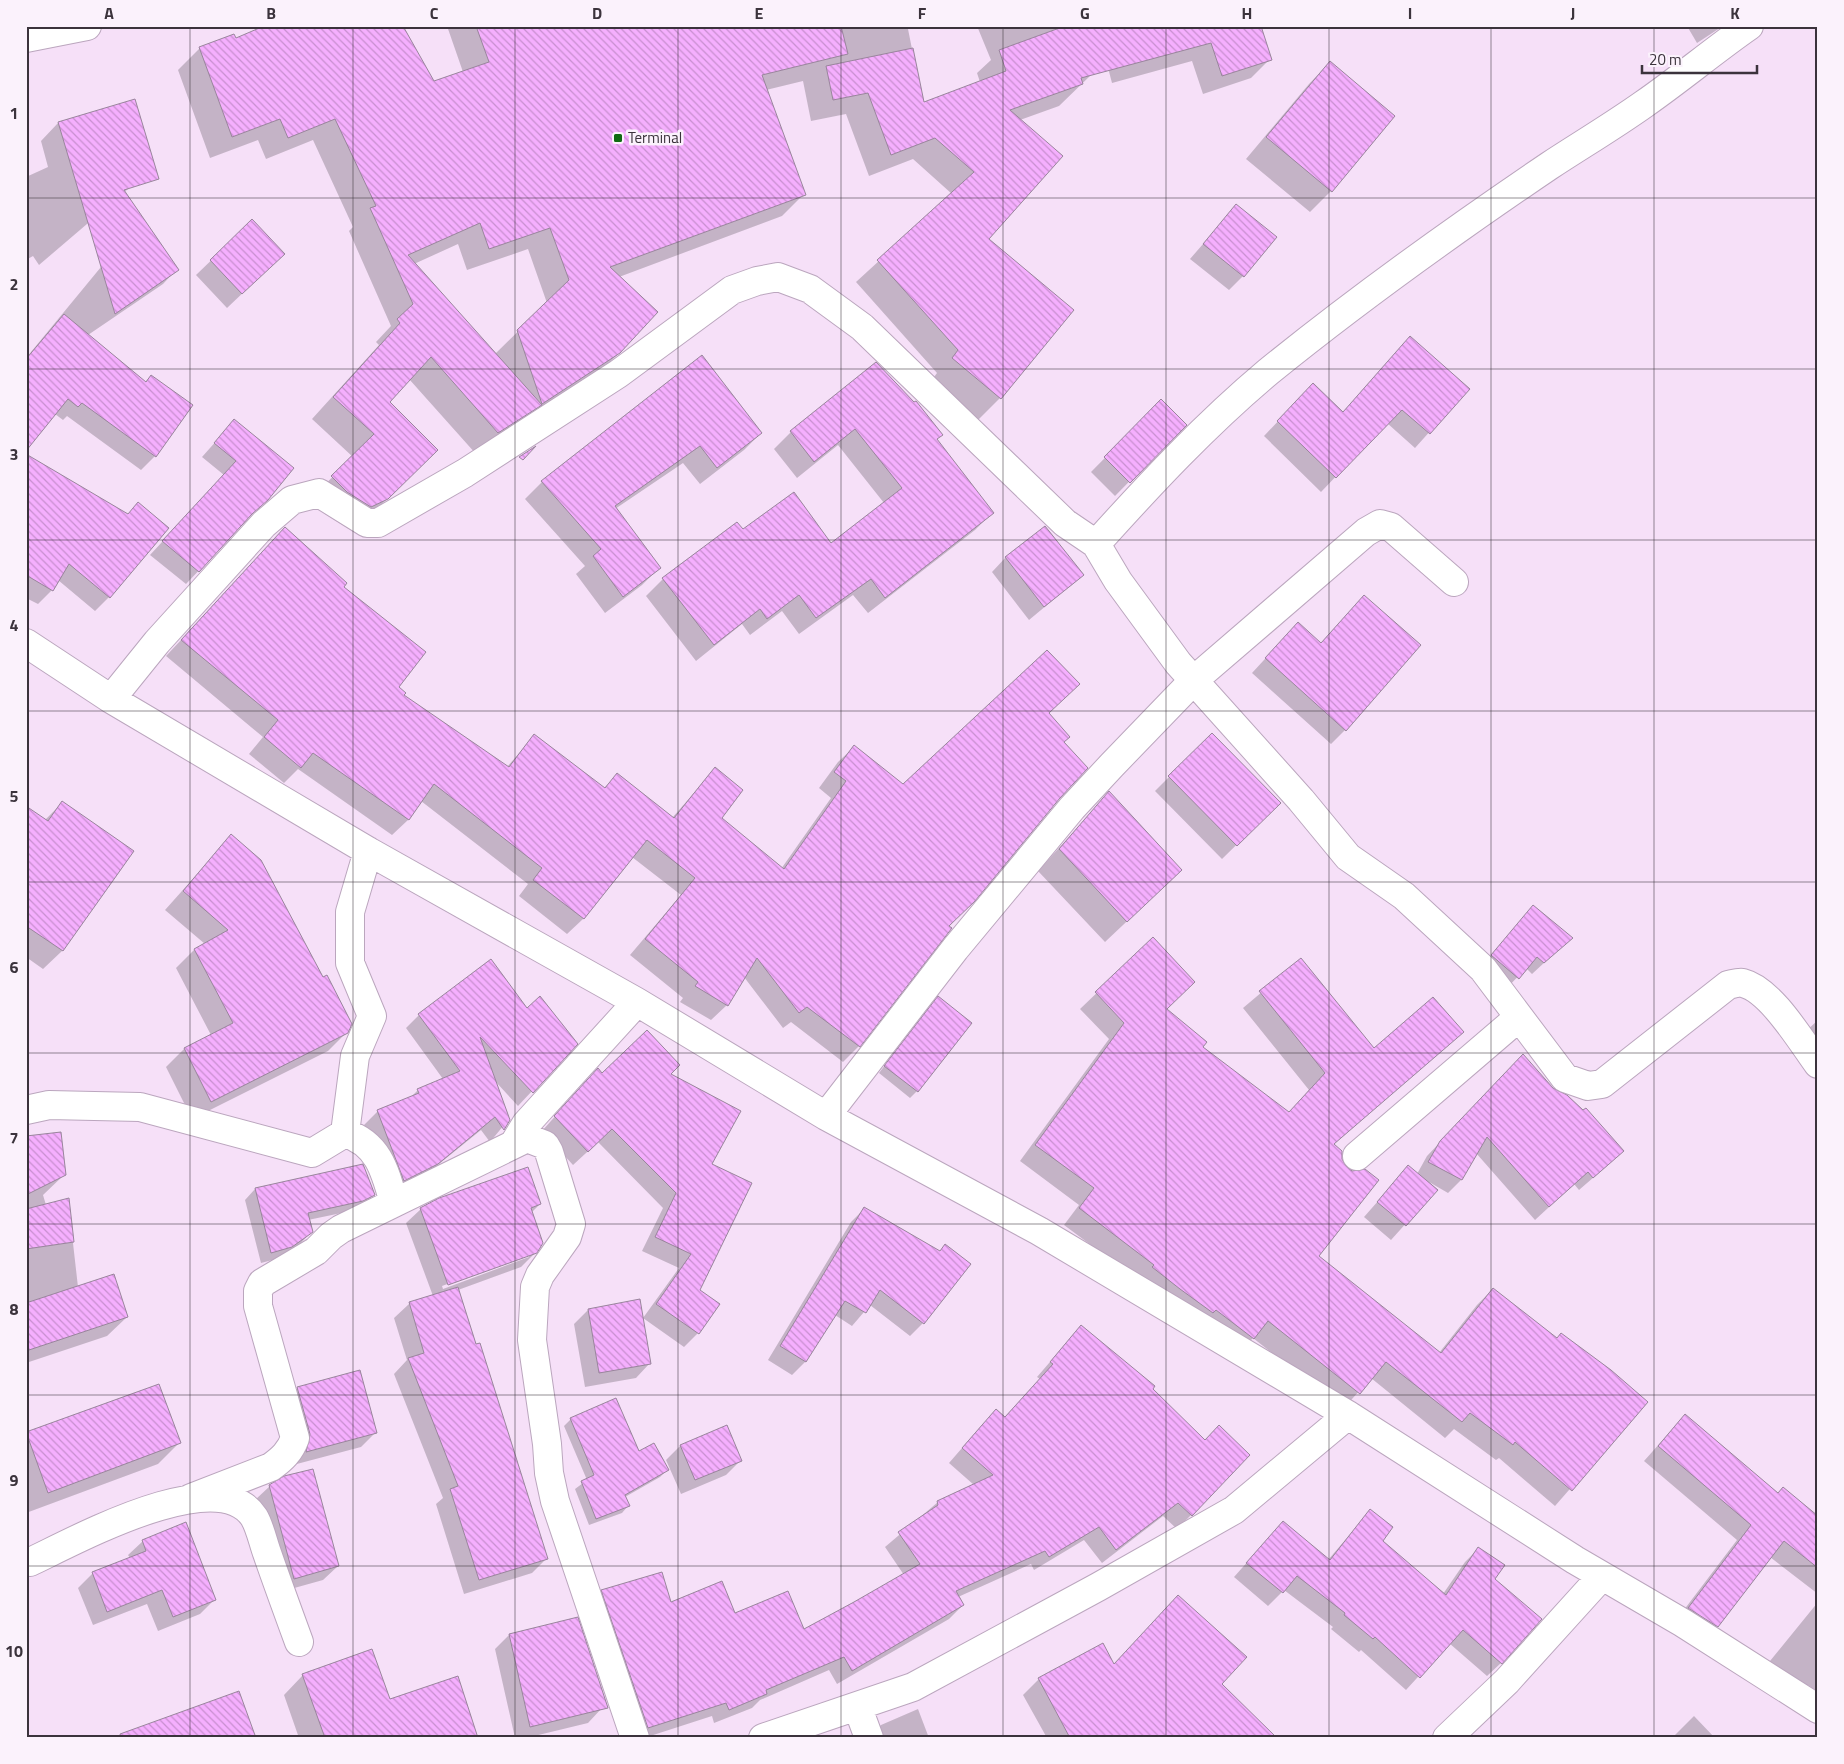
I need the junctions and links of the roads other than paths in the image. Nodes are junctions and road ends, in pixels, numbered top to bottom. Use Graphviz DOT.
graph roads {
  1 [pos="87,26"];
  2 [pos="1749,26"];
  3 [pos="26,38"];
  4 [pos="1096,544"];
  5 [pos="1454,582"];
  6 [pos="26,643"];
  7 [pos="1194,680"];
  8 [pos="111,699"];
  9 [pos="368,851"];
  10 [pos="637,1002"];
  11 [pos="1518,1018"];
  12 [pos="1818,1064"];
  13 [pos="26,1110"];
  14 [pos="826,1116"];
  15 [pos="345,1133"];
  16 [pos="515,1142"];
  17 [pos="1358,1156"];
  18 [pos="394,1203"];
  19 [pos="1348,1415"];
  20 [pos="191,1498"];
  21 [pos="26,1561"];
  22 [pos="1602,1576"];
  23 [pos="299,1642"];
  24 [pos="858,1708"];
  25 [pos="1818,1708"];
  26 [pos="635,1738"];
  27 [pos="764,1738"];
  28 [pos="870,1738"];
  29 [pos="1447,1738"];
  1 -- 3 [label="main road"];
  2 -- 4 [label="main road"];
  4 -- 7 [label="main road"];
  4 -- 8 [label="main road"];
  5 -- 7 [label="main road"];
  6 -- 8 [label="main road"];
  7 -- 11 [label="main road"];
  7 -- 14 [label="main road"];
  8 -- 9 [label="main road"];
  9 -- 10 [label="main road"];
  9 -- 15 [label="main road"];
  10 -- 14 [label="main road"];
  10 -- 16 [label="main road"];
  11 -- 12 [label="main road"];
  11 -- 17 [label="main road"];
  13 -- 15 [label="main road"];
  14 -- 19 [label="main road"];
  15 -- 18 [label="main road"];
  16 -- 18 [label="main road"];
  16 -- 26 [label="main road"];
  18 -- 20 [label="main road"];
  19 -- 22 [label="main road"];
  19 -- 24 [label="main road"];
  20 -- 21 [label="main road"];
  20 -- 23 [label="main road"];
  22 -- 25 [label="main road"];
  22 -- 29 [label="main road"];
  24 -- 27 [label="main road"];
  24 -- 28 [label="main road"];
}
